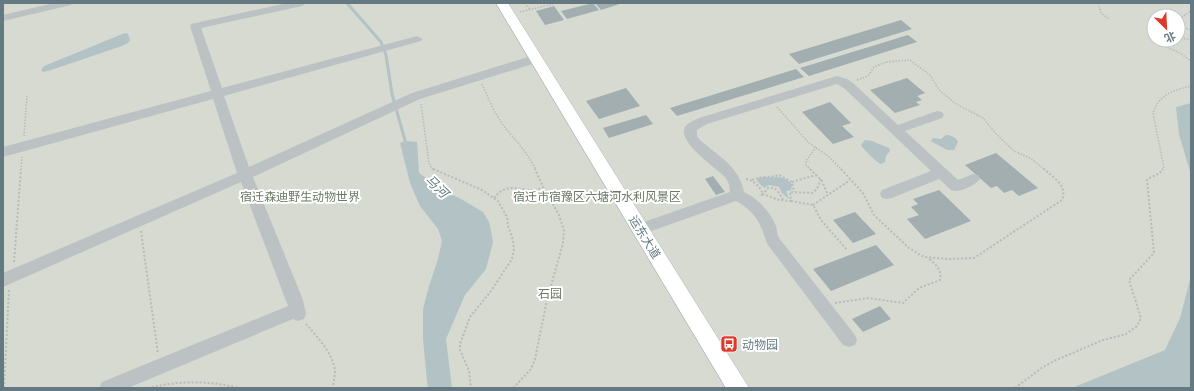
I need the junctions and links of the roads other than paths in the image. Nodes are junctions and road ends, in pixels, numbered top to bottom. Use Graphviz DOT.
graph roads {
  1 [pos="67,3"];
  2 [pos="302,3"];
  3 [pos="506,9"];
  4 [pos="3,18"];
  5 [pos="417,39"];
  6 [pos="535,59"];
  7 [pos="217,93"];
  8 [pos="938,115"];
  9 [pos="896,130"];
  10 [pos="3,152"];
  11 [pos="942,172"];
  12 [pos="245,175"];
  13 [pos="973,178"];
  14 [pos="741,193"];
  15 [pos="887,194"];
  16 [pos="640,230"];
  17 [pos="8,277"];
  18 [pos="849,340"];
  19 [pos="108,388"];
  20 [pos="738,388"];
  1 -- 4 [label="street"];
  2 -- 7 [label="street"];
  3 -- 6 [label="main road, 运东大道"];
  5 -- 7 [label="street"];
  6 -- 12 [label="street"];
  6 -- 16 [label="main road, 运东大道"];
  7 -- 10 [label="street"];
  7 -- 12 [label="street"];
  8 -- 9 [label="street"];
  9 -- 11 [label="street"];
  9 -- 14 [label="street"];
  11 -- 13 [label="street"];
  11 -- 15 [label="street"];
  12 -- 17 [label="street"];
  12 -- 19 [label="street"];
  14 -- 16 [label="street"];
  14 -- 18 [label="street"];
  16 -- 20 [label="main road, 运东大道"];
}
